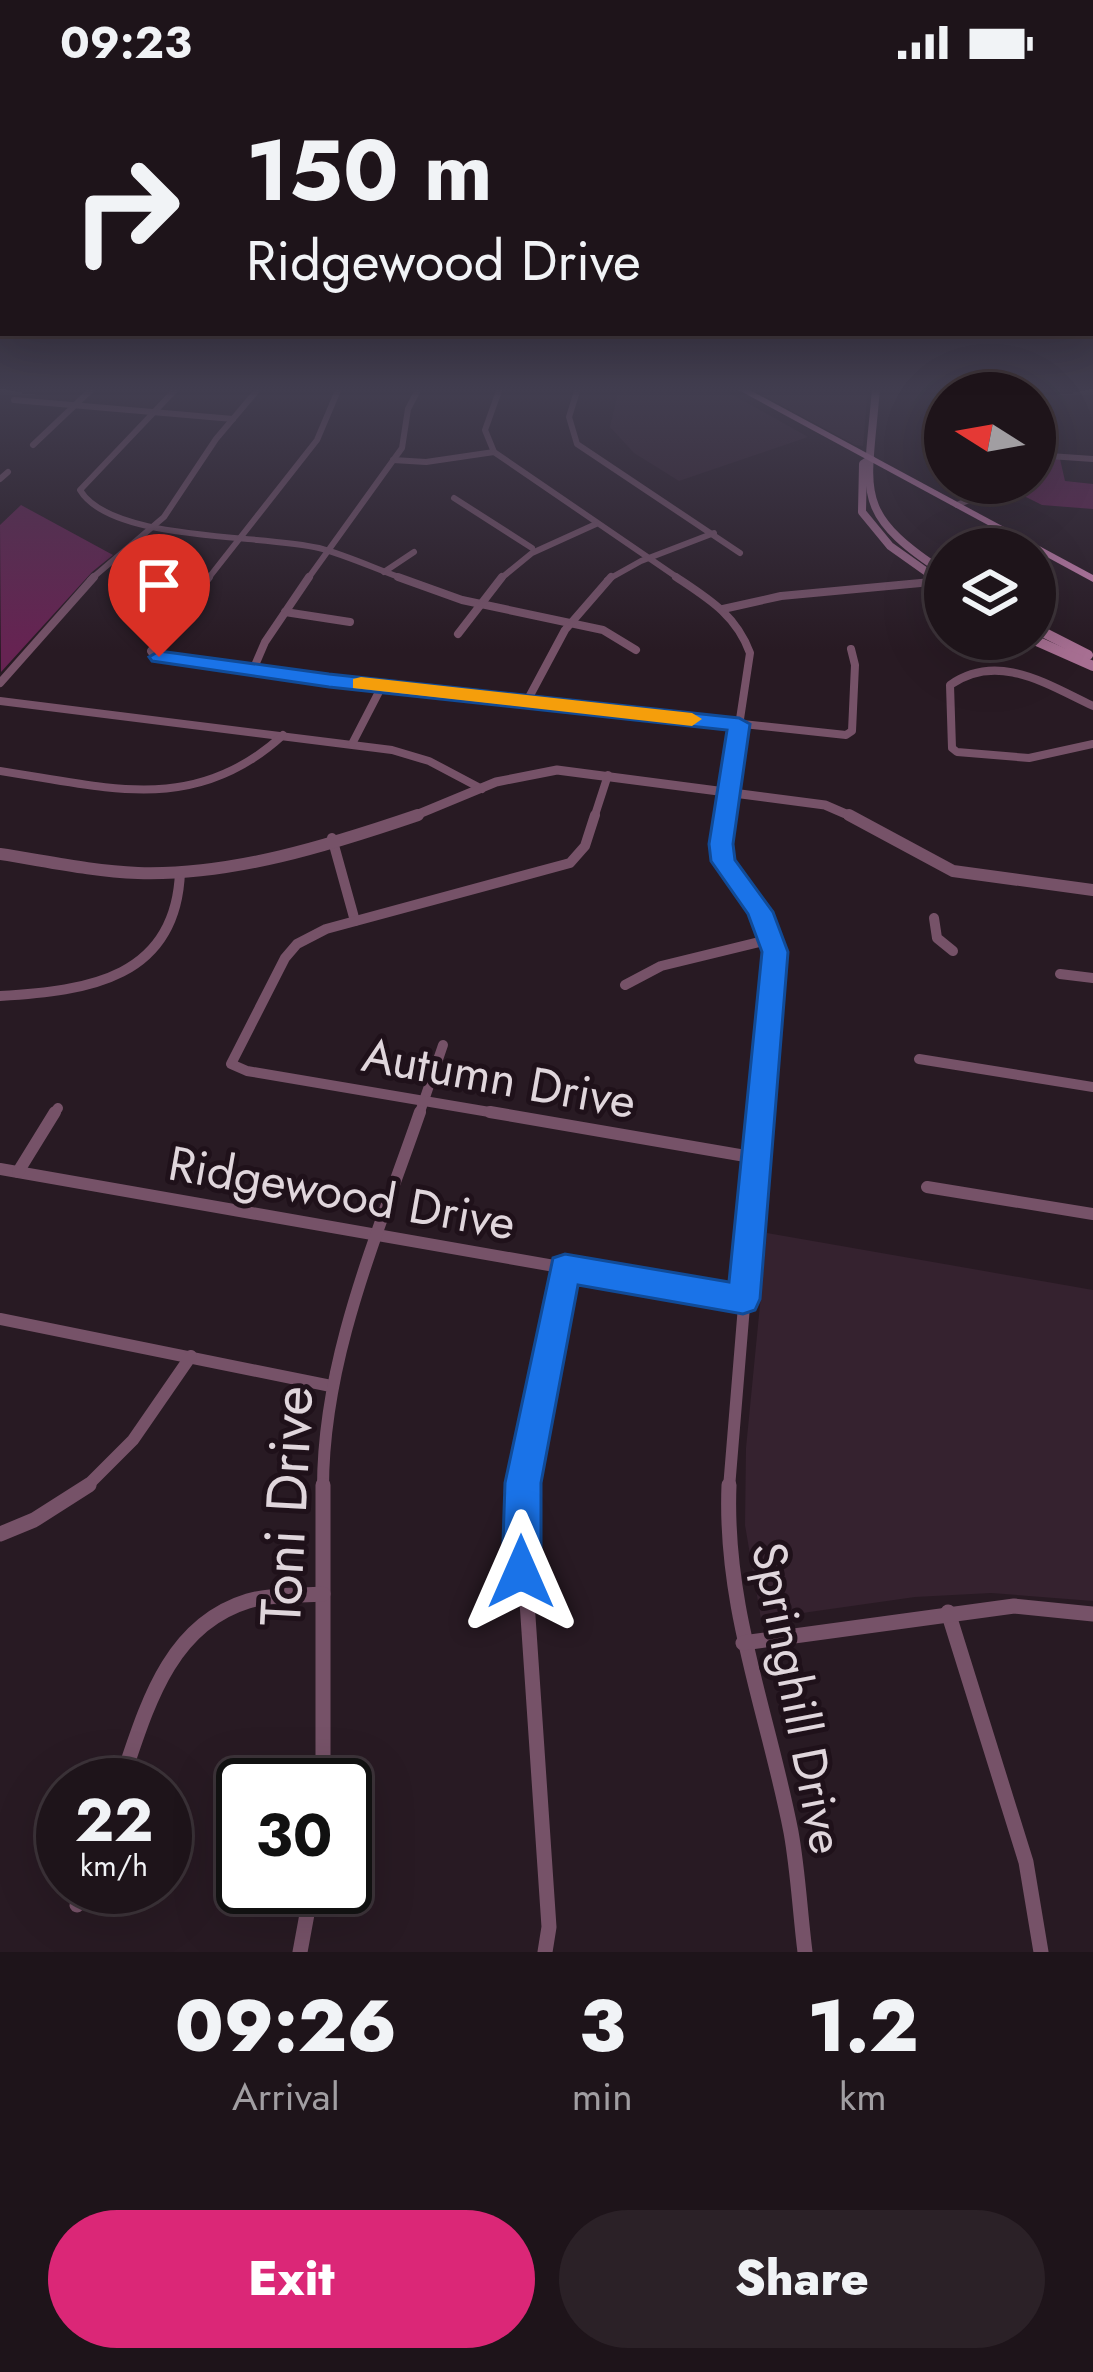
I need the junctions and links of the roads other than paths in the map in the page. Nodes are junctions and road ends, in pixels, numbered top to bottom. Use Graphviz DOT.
graph roads {
  1 [pos="94,475"];
  2 [pos="192,475"];
  3 [pos="290,475"];
  4 [pos="382,475"];
  5 [pos="527,475"];
  6 [pos="625,475"];
  7 [pos="862,475"];
  8 [pos="901,475"];
  9 [pos="454,498"];
  10 [pos="957,505"];
  11 [pos="596,524"];
  12 [pos="155,526"];
  13 [pos="714,533"];
  14 [pos="242,537"];
  15 [pos="532,548"];
  16 [pos="328,551"];
  17 [pos="414,553"];
  18 [pos="740,553"];
  19 [pos="648,559"];
  20 [pos="924,567"];
  21 [pos="384,572"];
  22 [pos="1093,579"];
  23 [pos="924,582"];
  24 [pos="478,604"];
  25 [pos="723,609"];
  26 [pos="285,613"];
  27 [pos="350,622"];
  28 [pos="572,623"];
  29 [pos="458,634"];
  30 [pos="1056,638"];
  31 [pos="851,649"];
  32 [pos="636,650"];
  33 [pos="1056,650"];
  34 [pos="1093,657"];
  35 [pos="1093,666"];
  36 [pos="253,670"];
  37 [pos="0,683"];
  38 [pos="382,686"];
  39 [pos="0,701"];
  40 [pos="527,701"];
  41 [pos="1093,706"];
  42 [pos="739,724"];
  43 [pos="284,736"];
  44 [pos="1093,743"];
  45 [pos="352,744"];
  46 [pos="0,771"];
  47 [pos="608,776"];
  48 [pos="482,789"];
  49 [pos="726,792"];
  50 [pos="332,838"];
  51 [pos="0,854"];
  52 [pos="180,872"];
  53 [pos="1093,890"];
  54 [pos="934,917"];
  55 [pos="356,921"];
  56 [pos="772,939"];
  57 [pos="952,951"];
  58 [pos="1060,974"];
  59 [pos="1093,978"];
  60 [pos="625,985"];
  61 [pos="0,996"];
  62 [pos="443,1046"];
  63 [pos="919,1059"];
  64 [pos="1093,1088"];
  65 [pos="424,1101"];
  66 [pos="58,1108"];
  67 [pos="757,1158"];
  68 [pos="0,1169"];
  69 [pos="18,1172"];
  70 [pos="927,1187"];
  71 [pos="1093,1214"];
  72 [pos="378,1236"];
  73 [pos="565,1268"];
  74 [pos="743,1299"];
  75 [pos="0,1318"];
  76 [pos="191,1357"];
  77 [pos="331,1386"];
  78 [pos="0,1534"];
  79 [pos="323,1594"];
  80 [pos="948,1612"];
  81 [pos="1093,1614"];
  82 [pos="743,1643"];
  83 [pos="130,1758"];
  84 [pos="323,1758"];
  85 [pos="307,1914"];
  86 [pos="300,1952"];
  87 [pos="545,1952"];
  88 [pos="805,1952"];
  89 [pos="1041,1952"];
  1 -- 12 [label="street"];
  2 -- 12 [label="street"];
  3 -- 14 [label="street"];
  4 -- 16 [label="street"];
  5 -- 11 [label="street"];
  6 -- 13 [label="street"];
  7 -- 20 [label="main road"];
  8 -- 10 [label="main road"];
  9 -- 15 [label="street"];
  10 -- 22 [label="main road"];
  11 -- 15 [label="street"];
  11 -- 19 [label="street"];
  12 -- 14 [label="street"];
  12 -- 37 [label="street"];
  13 -- 18 [label="street"];
  13 -- 19 [label="street"];
  14 -- 16 [label="street"];
  14 -- 36 [label="street"];
  15 -- 24 [label="street"];
  16 -- 21 [label="street"];
  16 -- 26 [label="street"];
  17 -- 21 [label="street"];
  19 -- 25 [label="street"];
  19 -- 28 [label="street"];
  21 -- 24 [label="street"];
  23 -- 25 [label="street"];
  24 -- 28 [label="street"];
  24 -- 29 [label="street"];
  25 -- 42 [label="street"];
  26 -- 27 [label="street"];
  26 -- 36 [label="street"];
  28 -- 32 [label="street"];
  28 -- 40 [label="street"];
  30 -- 34 [label="main road"];
  31 -- 42 [label="street"];
  33 -- 35 [label="main road"];
  36 -- 38 [label="street"];
  38 -- 40 [label="street"];
  38 -- 45 [label="street"];
  39 -- 43 [label="street"];
  40 -- 42 [label="street"];
  41 -- 44 [label="street"];
  42 -- 49 [label="street"];
  43 -- 45 [label="street"];
  43 -- 46 [label="street"];
  45 -- 48 [label="street"];
  47 -- 48 [label="street"];
  47 -- 49 [label="street"];
  47 -- 55 [label="street"];
  48 -- 50 [label="street"];
  49 -- 53 [label="street"];
  49 -- 56 [label="street"];
  50 -- 52 [label="street"];
  50 -- 55 [label="street"];
  51 -- 52 [label="street"];
  52 -- 61 [label="street"];
  54 -- 57 [label="street"];
  55 -- 65 [label="street, Autumn Drive"];
  56 -- 60 [label="street"];
  56 -- 67 [label="street, Springhill Drive"];
  58 -- 59 [label="street"];
  62 -- 65 [label="street, Toni Drive"];
  63 -- 64 [label="street"];
  65 -- 67 [label="street, Autumn Drive"];
  65 -- 72 [label="street, Toni Drive"];
  66 -- 69 [label="street"];
  67 -- 74 [label="street, Springhill Drive"];
  68 -- 69 [label="street, Ridgewood Drive"];
  69 -- 72 [label="street, Ridgewood Drive"];
  70 -- 71 [label="street"];
  72 -- 73 [label="street, Ridgewood Drive"];
  72 -- 77 [label="street, Toni Drive"];
  73 -- 74 [label="street, Ridgewood Drive"];
  73 -- 87 [label="street"];
  74 -- 82 [label="street, Springhill Drive"];
  75 -- 76 [label="street"];
  76 -- 77 [label="street"];
  76 -- 78 [label="street"];
  77 -- 79 [label="street, Toni Drive"];
  79 -- 83 [label="street"];
  79 -- 84 [label="street, Toni Drive"];
  80 -- 81 [label="street"];
  80 -- 82 [label="street"];
  80 -- 89 [label="street"];
  82 -- 88 [label="street, Springhill Drive"];
  85 -- 86 [label="street"];
}
